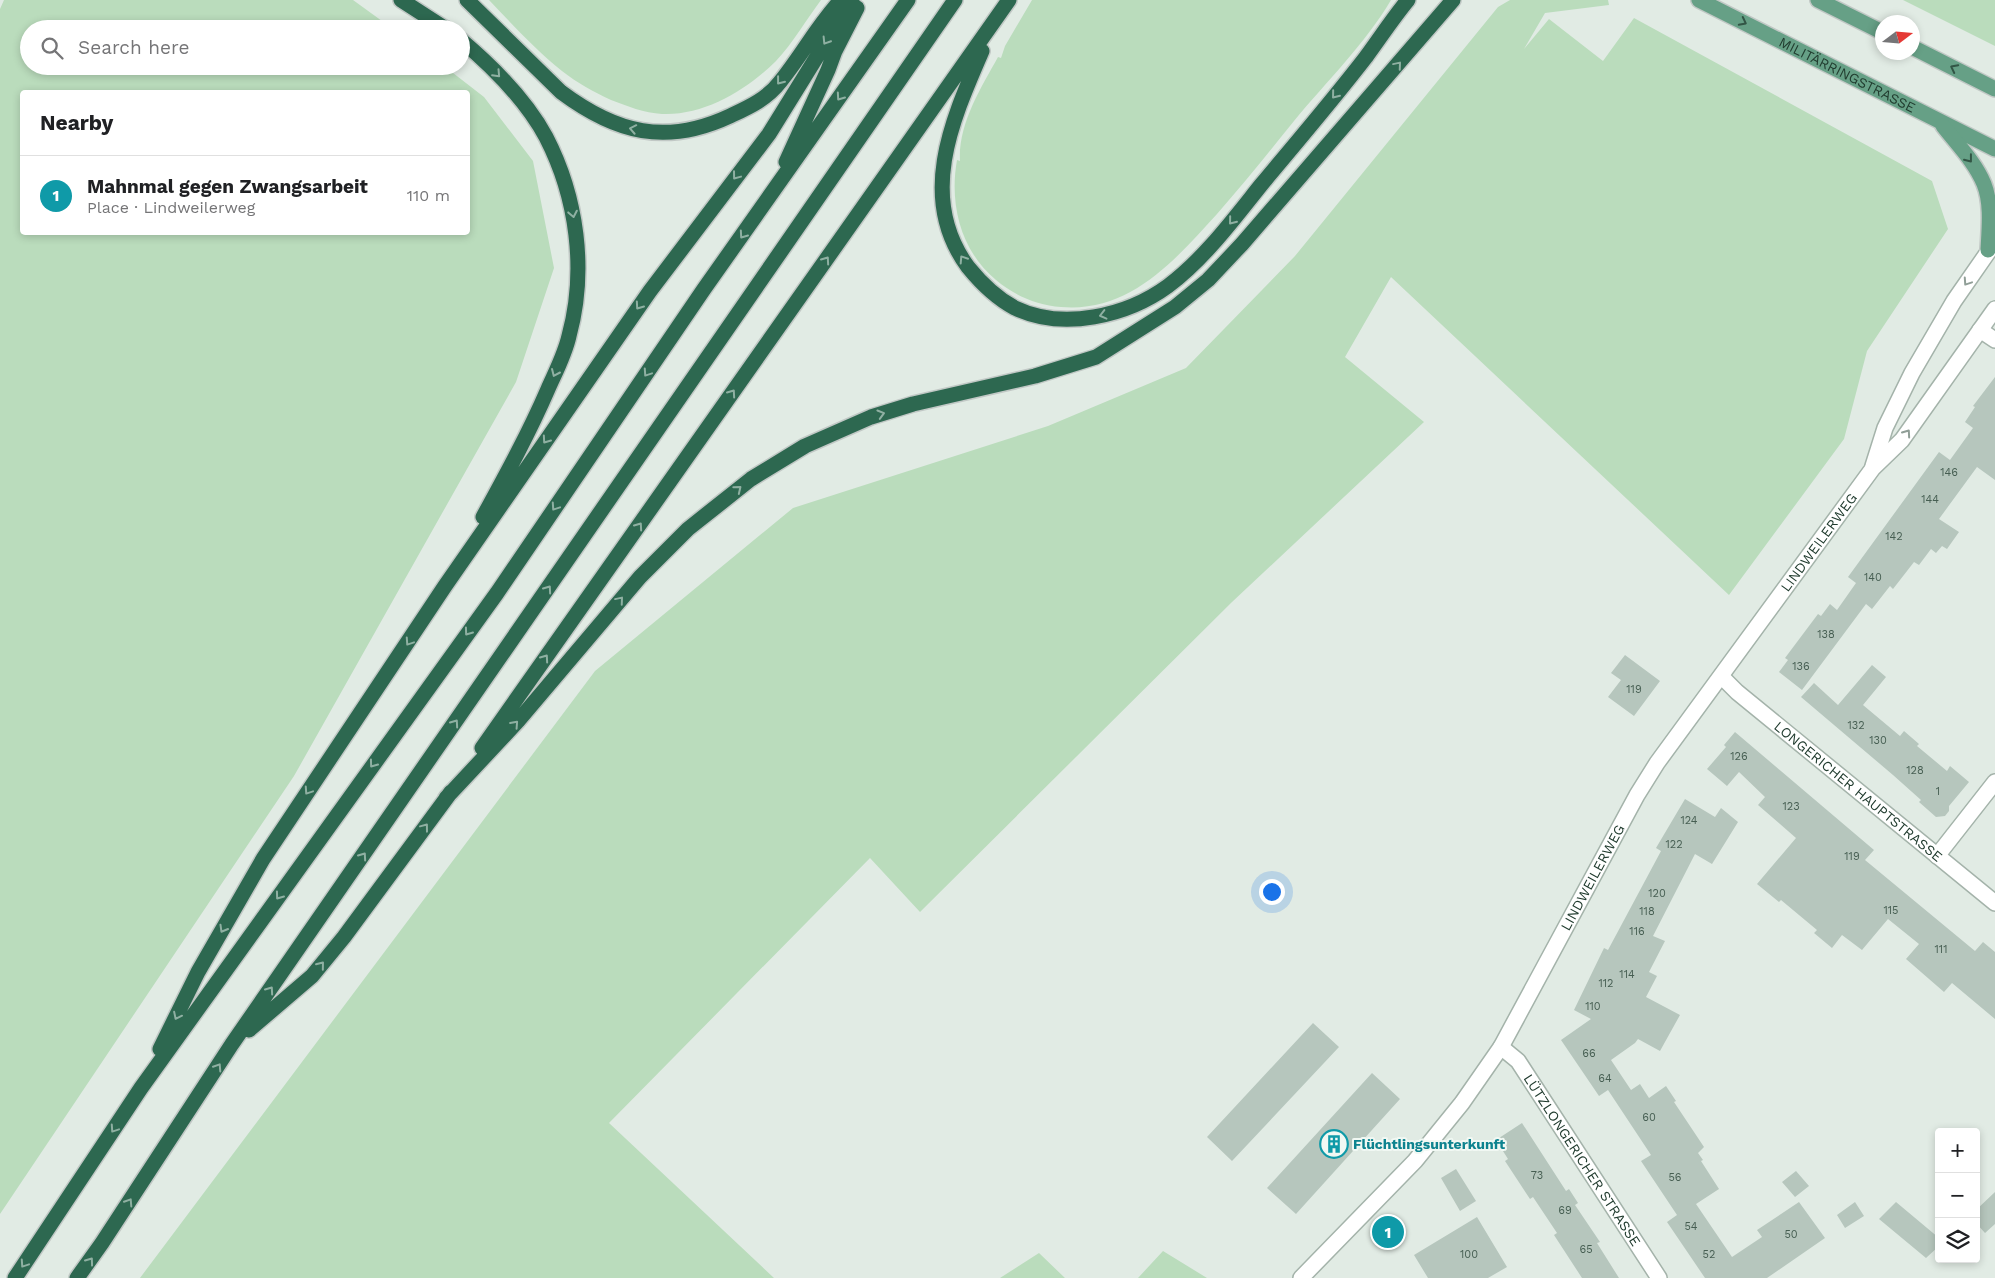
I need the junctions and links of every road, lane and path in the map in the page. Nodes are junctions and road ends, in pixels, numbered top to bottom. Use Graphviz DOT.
graph roads {
  1 [pos="401,0"];
  2 [pos="468,0"];
  3 [pos="842,0"];
  4 [pos="852,0"];
  5 [pos="860,0"];
  6 [pos="908,0"];
  7 [pos="955,0"];
  8 [pos="1009,0"];
  9 [pos="1453,0"];
  10 [pos="1699,0"];
  11 [pos="1818,0"];
  12 [pos="1407,1"];
  13 [pos="432,20"];
  14 [pos="994,22"];
  15 [pos="1875,28"];
  16 [pos="470,48"];
  17 [pos="1920,51"];
  18 [pos="1995,88"];
  19 [pos="1939,121"];
  20 [pos="1995,149"];
  21 [pos="771,195"];
  22 [pos="1992,246"];
  23 [pos="1995,309"];
  24 [pos="1980,330"];
  25 [pos="1995,340"];
  26 [pos="1873,468"];
  27 [pos="446,586"];
  28 [pos="1722,677"];
  29 [pos="1995,782"];
  30 [pos="446,798"];
  31 [pos="1937,856"];
  32 [pos="1995,903"];
  33 [pos="232,1044"];
  34 [pos="1501,1048"];
  35 [pos="141,1088"];
  36 [pos="15,1278"];
  37 [pos="77,1278"];
  38 [pos="1301,1278"];
  39 [pos="1658,1278"];
  1 -- 13 [label="highway"];
  3 -- 2 [label="highway, one-way"];
  4 -- 27 [label="highway, one-way"];
  5 -- 21 [label="highway"];
  6 -- 21 [label="highway, one-way"];
  33 -- 7 [label="highway, one-way"];
  8 -- 14 [label="highway"];
  30 -- 9 [label="highway, one-way"];
  10 -- 19 [label="main road, MILITÄRRINGSTRASSE, one-way"];
  11 -- 15 [label="main road"];
  12 -- 14 [label="highway, one-way"];
  30 -- 14 [label="highway, one-way"];
  16 -- 27 [label="highway, one-way"];
  18 -- 17 [label="main road, one-way"];
  19 -- 20 [label="main road, MILITÄRRINGSTRASSE"];
  19 -- 22 [label="main road, one-way"];
  21 -- 35 [label="highway, one-way"];
  22 -- 26 [label="street, LINDWEILERWEG, one-way"];
  23 -- 24 [label="street, LINDWEILERWEG"];
  24 -- 25 [label="street"];
  26 -- 24 [label="street, LINDWEILERWEG, one-way"];
  26 -- 28 [label="street, LINDWEILERWEG"];
  27 -- 35 [label="highway, one-way"];
  28 -- 31 [label="street, LONGERICHER HAUPTSTRASSE"];
  28 -- 34 [label="street, LINDWEILERWEG"];
  29 -- 31 [label="street"];
  33 -- 30 [label="highway, one-way"];
  31 -- 32 [label="street, LONGERICHER HAUPTSTRASSE"];
  37 -- 33 [label="highway, one-way"];
  34 -- 38 [label="street, LINDWEILERWEG"];
  34 -- 39 [label="street, LÜTZLONGERICHER STRASSE"];
  35 -- 36 [label="highway, one-way"];
}
